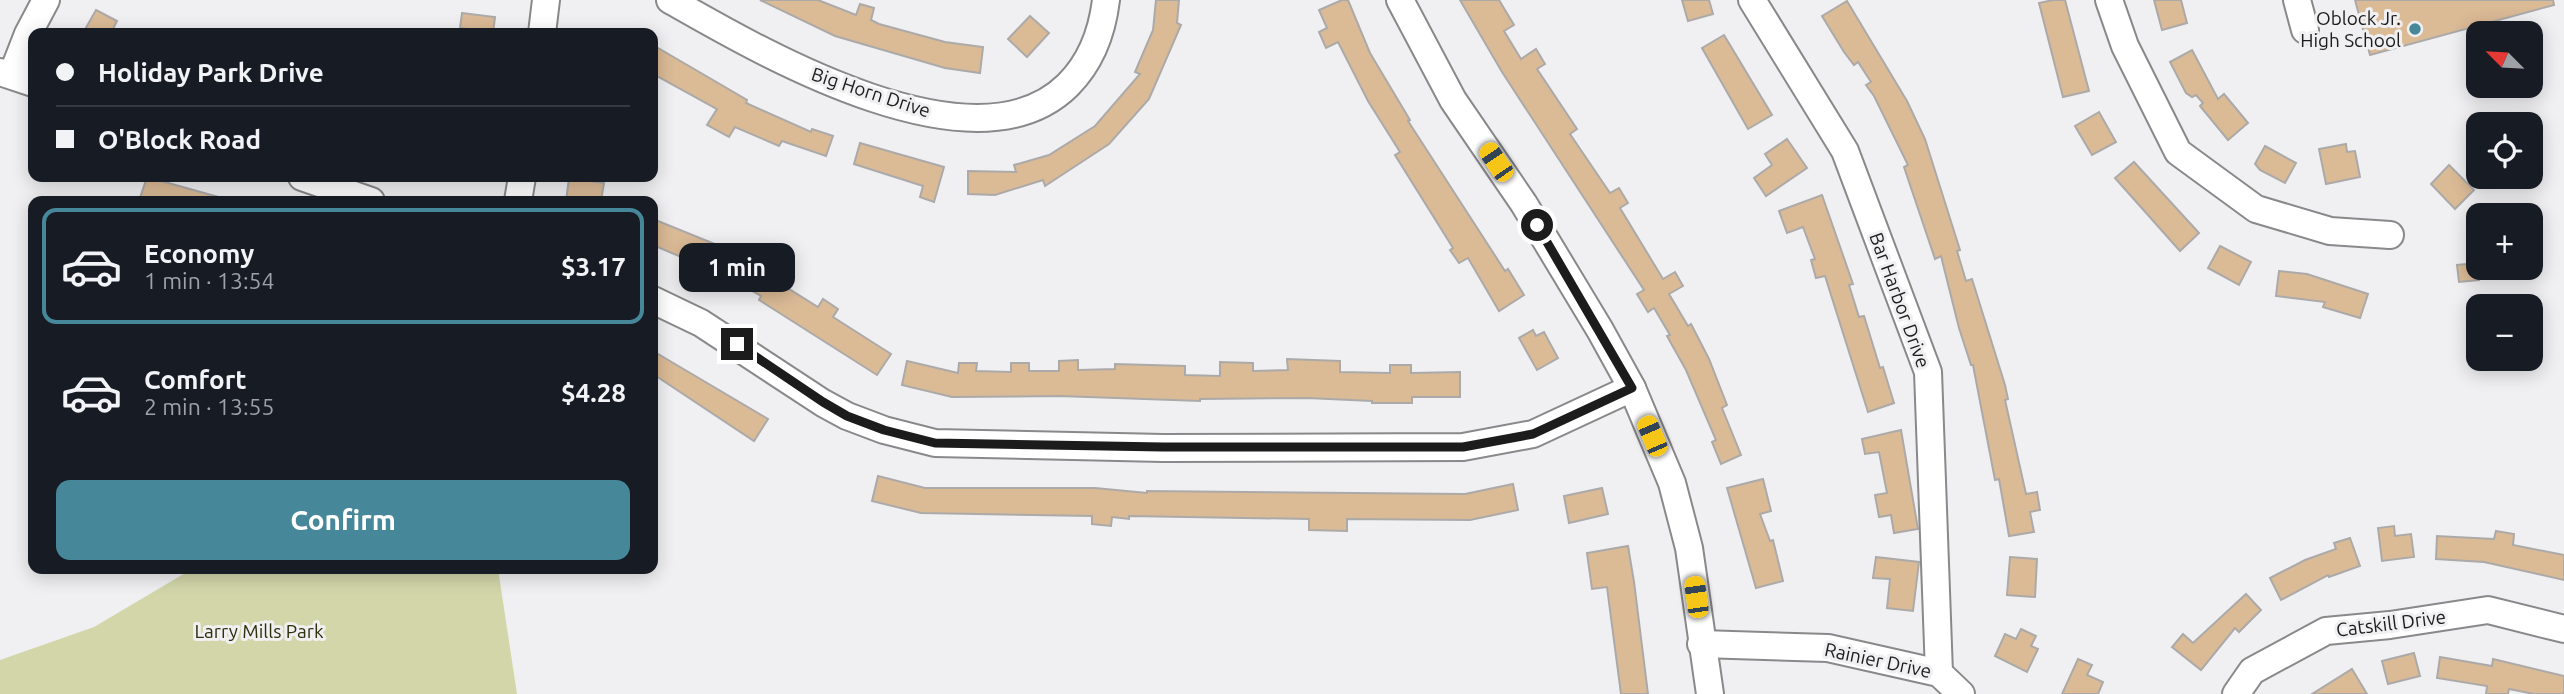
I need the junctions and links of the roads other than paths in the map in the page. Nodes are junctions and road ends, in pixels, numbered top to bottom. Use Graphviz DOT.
graph roads {
  1 [pos="46,0"];
  2 [pos="546,0"];
  3 [pos="670,0"];
  4 [pos="1106,0"];
  5 [pos="1400,0"];
  6 [pos="1752,0"];
  7 [pos="2109,0"];
  8 [pos="2297,0"];
  9 [pos="31,28"];
  10 [pos="543,28"];
  11 [pos="2305,30"];
  12 [pos="28,34"];
  13 [pos="15,77"];
  14 [pos="316,182"];
  15 [pos="357,196"];
  16 [pos="2390,235"];
  17 [pos="658,302"];
  18 [pos="1632,388"];
  19 [pos="2564,629"];
  20 [pos="1702,645"];
  21 [pos="1939,673"];
  22 [pos="1710,694"];
  23 [pos="1961,694"];
  24 [pos="2236,694"];
  1 -- 9 [label="street"];
  2 -- 10 [label="street"];
  3 -- 4 [label="street, Big Horn Drive"];
  5 -- 18 [label="street"];
  6 -- 21 [label="street, Bar Harbor Drive"];
  7 -- 16 [label="street"];
  8 -- 11 [label="street"];
  12 -- 13 [label="street"];
  14 -- 15 [label="street"];
  17 -- 18 [label="street"];
  18 -- 20 [label="street"];
  19 -- 24 [label="street, Catskill Drive"];
  20 -- 21 [label="street, Rainier Drive"];
  20 -- 22 [label="street"];
  21 -- 23 [label="street, Rainier Drive"];
}
